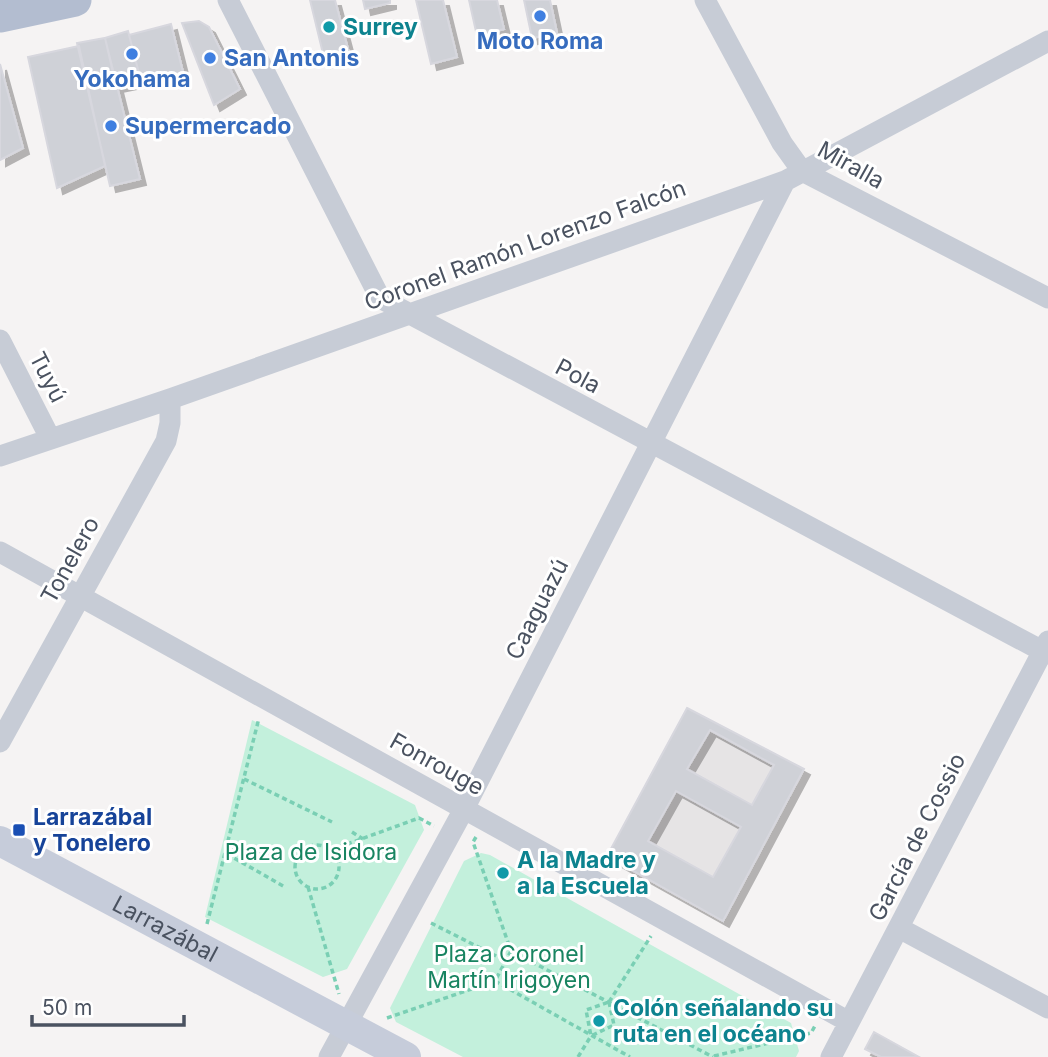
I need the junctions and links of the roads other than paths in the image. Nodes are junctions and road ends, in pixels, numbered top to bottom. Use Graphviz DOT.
graph roads {
  1 [pos="75,0"];
  2 [pos="228,0"];
  3 [pos="705,0"];
  4 [pos="0,16"];
  5 [pos="1048,41"];
  6 [pos="793,176"];
  7 [pos="1048,298"];
  8 [pos="407,314"];
  9 [pos="0,340"];
  10 [pos="170,399"];
  11 [pos="50,438"];
  12 [pos="650,444"];
  13 [pos="0,456"];
  14 [pos="0,552"];
  15 [pos="79,598"];
  16 [pos="1046,649"];
  17 [pos="0,742"];
  18 [pos="464,809"];
  19 [pos="0,841"];
  20 [pos="899,928"];
  21 [pos="1048,1008"];
  22 [pos="849,1022"];
  23 [pos="346,1025"];
  24 [pos="329,1057"];
  25 [pos="406,1057"];
  26 [pos="831,1057"];
  1 -- 4 [label="main road"];
  2 -- 8 [label="street, Pola"];
  3 -- 6 [label="street, Miralla"];
  5 -- 6 [label="street, Coronel Ramón Lorenzo Falcón"];
  6 -- 7 [label="street, Miralla"];
  6 -- 8 [label="street, Coronel Ramón Lorenzo Falcón"];
  6 -- 12 [label="street, Caaguazú"];
  8 -- 10 [label="street, Coronel Ramón Lorenzo Falcón"];
  8 -- 12 [label="street, Pola"];
  9 -- 11 [label="street, Tuyú"];
  10 -- 11 [label="street, Coronel Ramón Lorenzo Falcón"];
  10 -- 15 [label="street, Tonelero"];
  11 -- 13 [label="street, Coronel Ramón Lorenzo Falcón"];
  12 -- 16 [label="street, Pola"];
  12 -- 18 [label="street, Caaguazú"];
  14 -- 15 [label="street, Fonrouge"];
  15 -- 17 [label="street, Tonelero"];
  15 -- 18 [label="street, Fonrouge"];
  16 -- 20 [label="street, García de Cossio"];
  18 -- 22 [label="street, Fonrouge"];
  18 -- 23 [label="street, Caaguazú"];
  19 -- 23 [label="street, Larrazábal"];
  20 -- 21 [label="street"];
  20 -- 22 [label="street, García de Cossio"];
  22 -- 26 [label="street, García de Cossio"];
  23 -- 24 [label="street, Caaguazú"];
  23 -- 25 [label="street, Larrazábal"];
}
